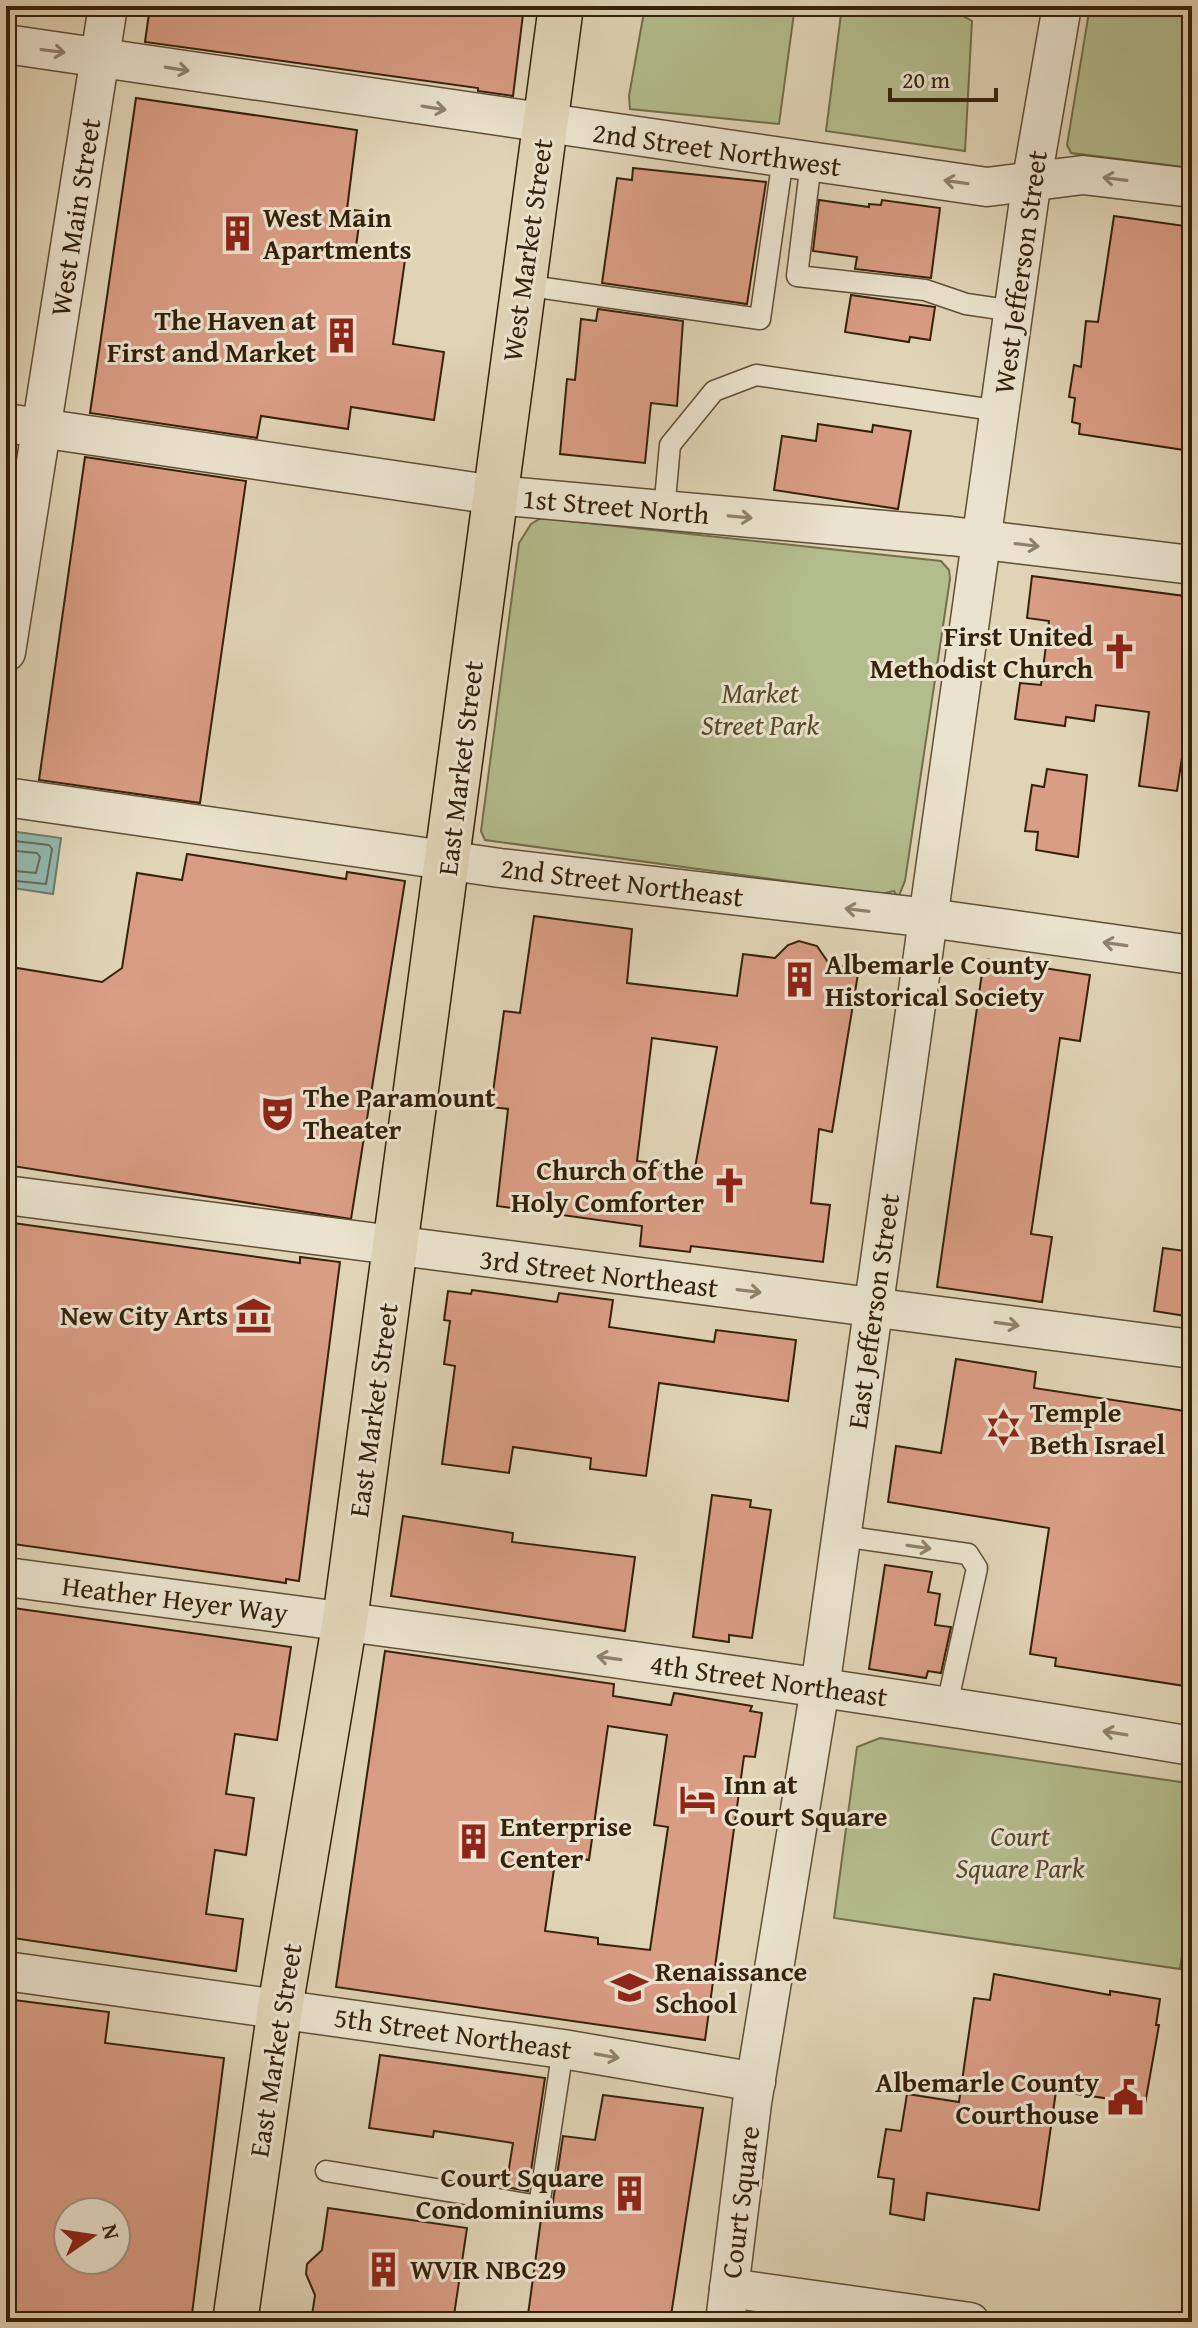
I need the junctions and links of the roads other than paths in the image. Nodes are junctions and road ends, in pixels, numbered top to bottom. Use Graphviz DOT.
graph roads {
  1 [pos="108,6"];
  2 [pos="561,6"];
  3 [pos="1062,6"];
  4 [pos="6,44"];
  5 [pos="100,57"];
  6 [pos="544,125"];
  7 [pos="797,160"];
  8 [pos="1032,179"];
  9 [pos="1192,188"];
  10 [pos="523,285"];
  11 [pos="1014,311"];
  12 [pos="1000,411"];
  13 [pos="24,425"];
  14 [pos="495,495"];
  15 [pos="664,511"];
  16 [pos="982,539"];
  17 [pos="1192,565"];
  18 [pos="6,652"];
  19 [pos="6,797"];
  20 [pos="448,859"];
  21 [pos="929,918"];
  22 [pos="1192,955"];
  23 [pos="6,1195"];
  24 [pos="394,1248"];
  25 [pos="874,1305"];
  26 [pos="1192,1349"];
  27 [pos="842,1536"];
  28 [pos="6,1577"];
  29 [pos="345,1620"];
  30 [pos="820,1688"];
  31 [pos="947,1705"];
  32 [pos="1192,1746"];
  33 [pos="6,1971"];
  34 [pos="280,2008"];
  35 [pos="563,2049"];
  36 [pos="756,2082"];
  37 [pos="326,2171"];
  38 [pos="727,2305"];
  39 [pos="875,2316"];
  40 [pos="235,2322"];
  41 [pos="970,2322"];
  1 -- 5 [label="street, West Main Street"];
  2 -- 6 [label="main road, West Market Street"];
  3 -- 8 [label="street, West Jefferson Street"];
  4 -- 5 [label="street, 2nd Street Northwest, one-way"];
  5 -- 6 [label="street, 2nd Street Northwest, one-way"];
  5 -- 13 [label="street, West Main Street"];
  6 -- 7 [label="street, 2nd Street Northwest"];
  6 -- 10 [label="main road, West Market Street"];
  8 -- 7 [label="street, 2nd Street Northwest, one-way"];
  7 -- 10 [label="lane"];
  7 -- 11 [label="lane"];
  9 -- 8 [label="street, 2nd Street Northwest, one-way"];
  8 -- 11 [label="street, West Jefferson Street"];
  10 -- 14 [label="main road, West Market Street"];
  11 -- 12 [label="street, West Jefferson Street"];
  12 -- 15 [label="lane"];
  12 -- 16 [label="street, West Jefferson Street"];
  13 -- 14 [label="street, 1st Street North"];
  13 -- 18 [label="street, West Main Street"];
  14 -- 15 [label="street, 1st Street North"];
  14 -- 20 [label="main road, East Market Street"];
  15 -- 16 [label="street, 1st Street North, one-way"];
  16 -- 17 [label="street, 1st Street North, one-way"];
  16 -- 21 [label="street, East Jefferson Street"];
  19 -- 20 [label="street, 2nd Street Northeast"];
  21 -- 20 [label="street, 2nd Street Northeast, one-way"];
  20 -- 24 [label="main road, East Market Street"];
  22 -- 21 [label="street, 2nd Street Northeast, one-way"];
  21 -- 25 [label="street, East Jefferson Street"];
  23 -- 24 [label="street, 3rd Street Northeast"];
  24 -- 25 [label="street, 3rd Street Northeast, one-way"];
  24 -- 29 [label="main road, East Market Street"];
  25 -- 26 [label="street, 3rd Street Northeast, one-way"];
  25 -- 27 [label="street, East Jefferson Street"];
  27 -- 30 [label="street, East Jefferson Street"];
  27 -- 31 [label="lane, one-way"];
  28 -- 29 [label="street, Heather Heyer Way"];
  30 -- 29 [label="street, 4th Street Northeast, one-way"];
  29 -- 34 [label="main road, East Market Street"];
  30 -- 31 [label="street, 4th Street Northeast"];
  30 -- 36 [label="street, East Jefferson Street"];
  32 -- 31 [label="street, 4th Street Northeast, one-way"];
  33 -- 34 [label="street, 5th Street Northeast"];
  34 -- 35 [label="street, 5th Street Northeast"];
  34 -- 40 [label="main road, East Market Street"];
  35 -- 36 [label="street, 5th Street Northeast, one-way"];
  35 -- 37 [label="lane"];
  36 -- 38 [label="street, Court Square"];
  38 -- 39 [label="street"];
  39 -- 41 [label="street"];
}
